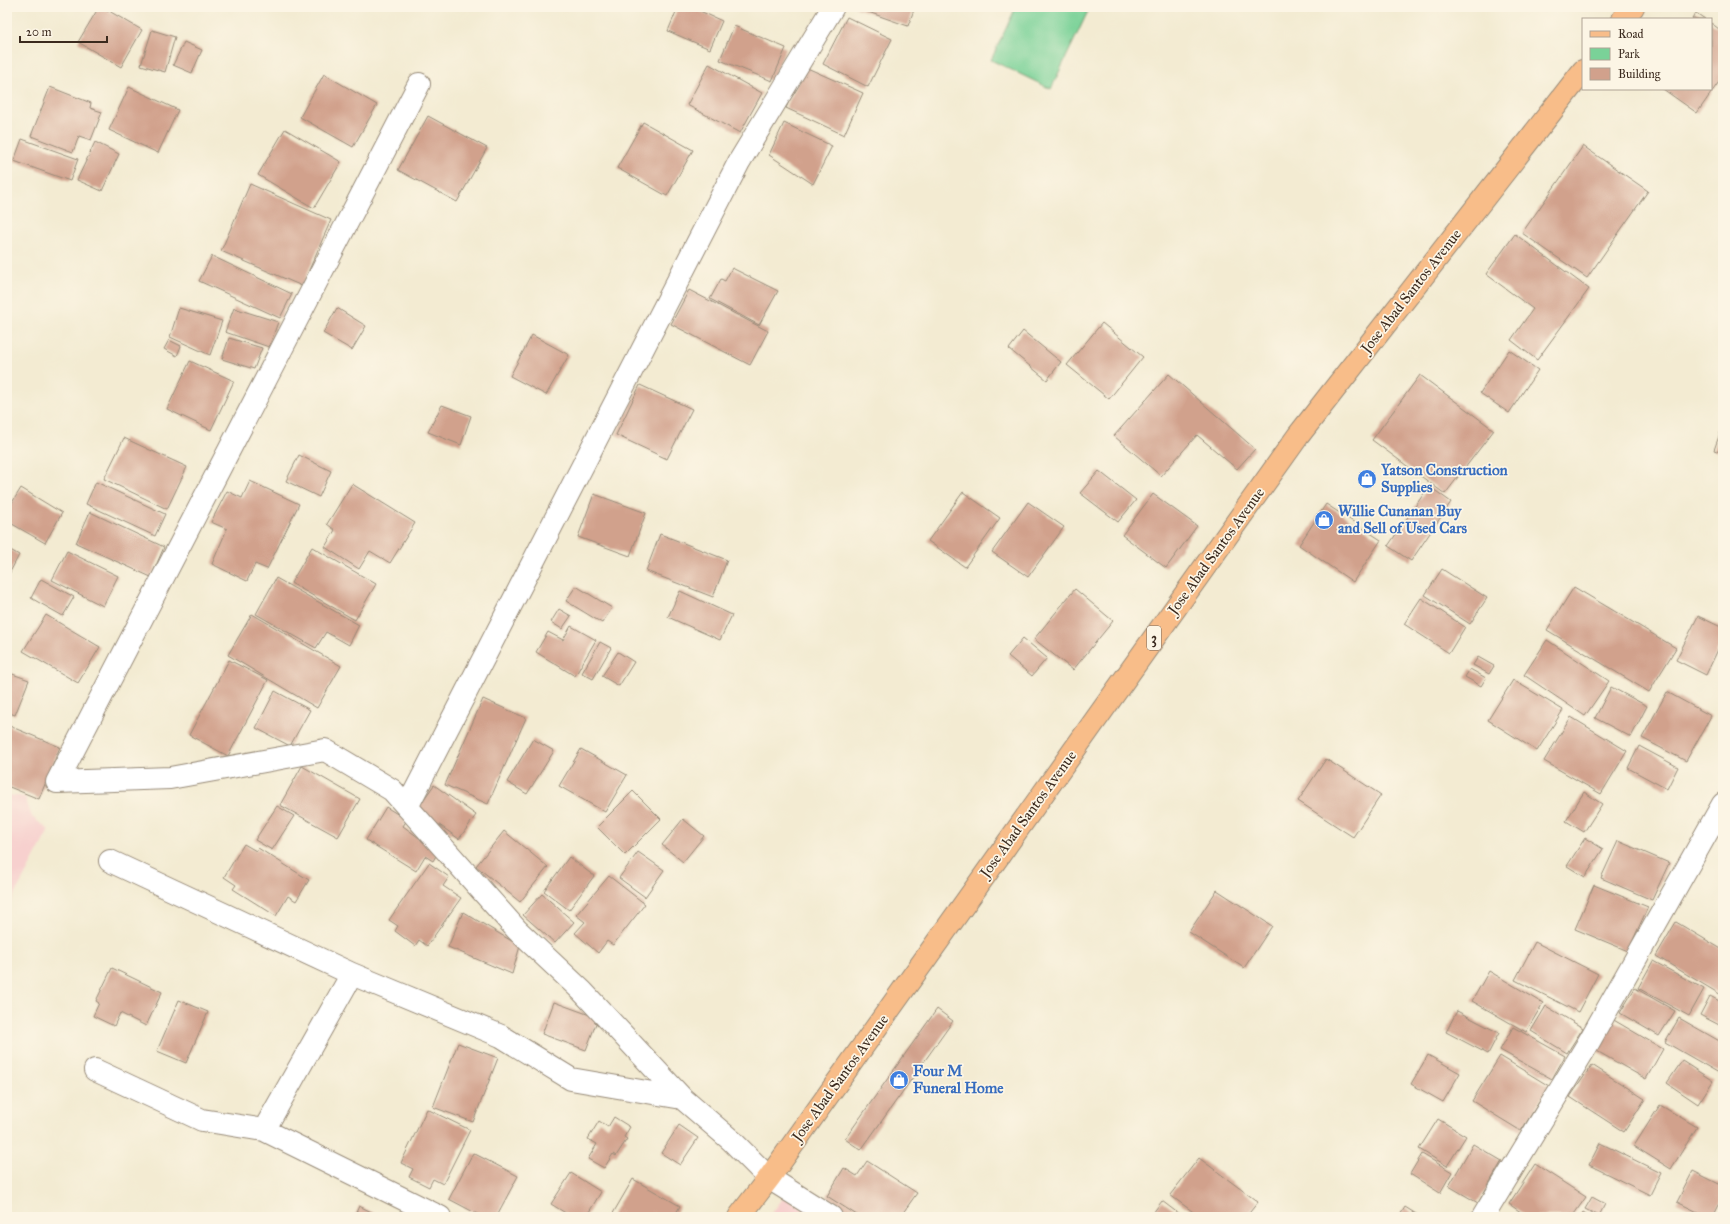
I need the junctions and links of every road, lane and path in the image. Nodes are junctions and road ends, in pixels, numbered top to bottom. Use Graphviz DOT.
graph roads {
  1 [pos="833,7"];
  2 [pos="1632,7"];
  3 [pos="1624,18"];
  4 [pos="1582,72"];
  5 [pos="419,84"];
  6 [pos="1723,804"];
  7 [pos="407,807"];
  8 [pos="110,861"];
  9 [pos="352,974"];
  10 [pos="95,1070"];
  11 [pos="682,1098"];
  12 [pos="264,1130"];
  13 [pos="769,1178"];
  14 [pos="440,1217"];
  15 [pos="739,1217"];
  16 [pos="831,1217"];
  17 [pos="1483,1217"];
  1 -- 7 [label="street"];
  2 -- 3 [label="main road"];
  4 -- 13 [label="main road, Jose Abad Santos Avenue / 3"];
  5 -- 7 [label="street"];
  6 -- 17 [label="street"];
  7 -- 11 [label="street"];
  8 -- 9 [label="street"];
  9 -- 11 [label="street"];
  9 -- 12 [label="street"];
  10 -- 12 [label="street"];
  11 -- 13 [label="street"];
  12 -- 14 [label="street"];
  13 -- 15 [label="main road, Jose Abad Santos Avenue / 3"];
  13 -- 16 [label="street"];
}
